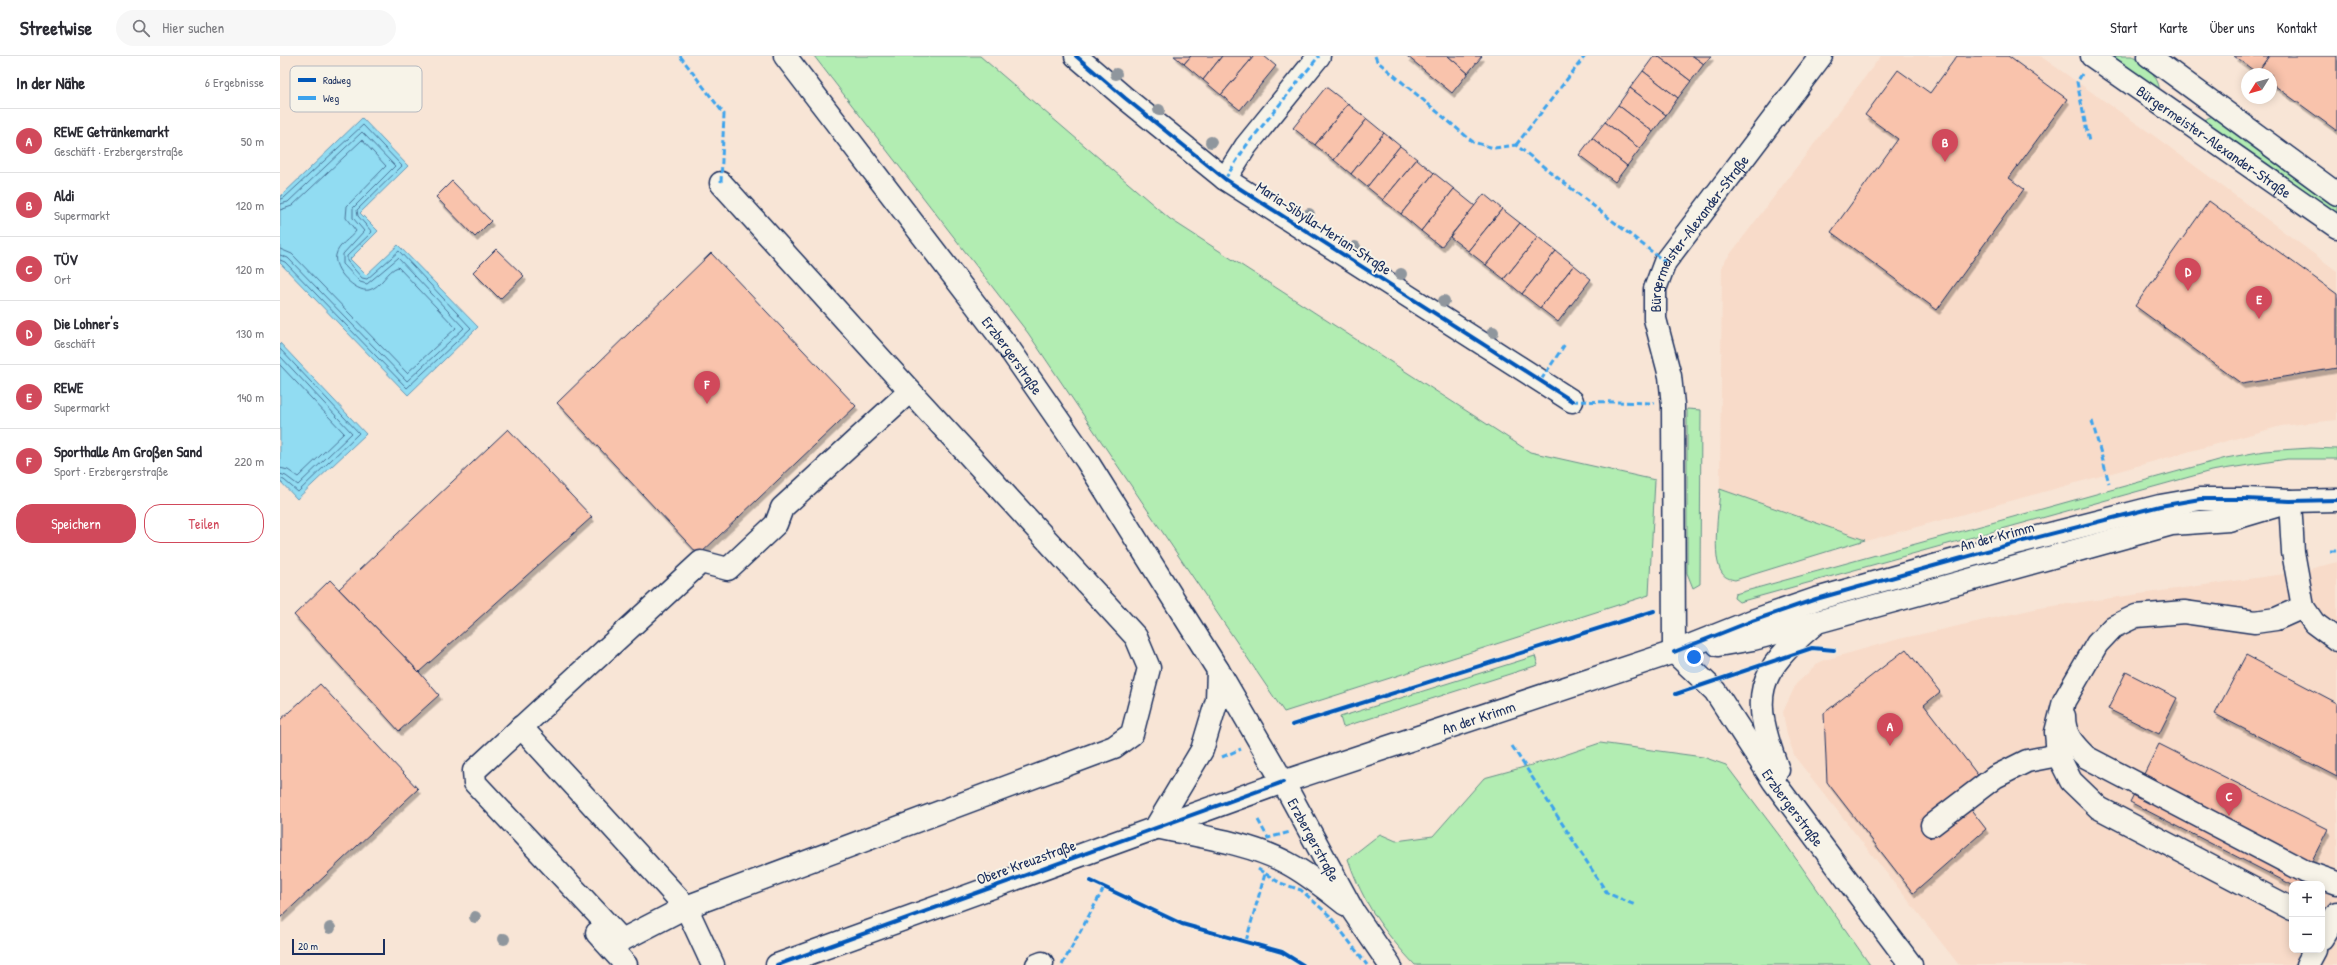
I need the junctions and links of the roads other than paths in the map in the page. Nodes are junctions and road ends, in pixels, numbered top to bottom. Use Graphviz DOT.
graph roads {
  1 [pos="785,56"];
  2 [pos="1076,56"];
  3 [pos="1319,56"];
  4 [pos="1821,56"];
  5 [pos="2092,56"];
  6 [pos="2149,56"];
  7 [pos="2190,86"];
  8 [pos="2171,112"];
  9 [pos="1225,179"];
  10 [pos="721,183"];
  11 [pos="2337,194"];
  12 [pos="2337,227"];
  13 [pos="910,391"];
  14 [pos="1572,401"];
  15 [pos="2337,500"];
  16 [pos="2290,502"];
  17 [pos="2303,607"];
  18 [pos="1817,622"];
  19 [pos="2337,640"];
  20 [pos="1674,652"];
  21 [pos="1218,670"];
  22 [pos="2064,701"];
  23 [pos="521,728"];
  24 [pos="2058,755"];
  25 [pos="1283,782"];
  26 [pos="467,790"];
  27 [pos="1798,817"];
  28 [pos="1932,825"];
  29 [pos="1156,827"];
  30 [pos="2337,883"];
  31 [pos="686,907"];
  32 [pos="2289,907"];
  33 [pos="1353,911"];
  34 [pos="2313,953"];
  35 [pos="626,965"];
  36 [pos="713,965"];
  37 [pos="776,965"];
  38 [pos="1390,965"];
  39 [pos="1911,965"];
  40 [pos="2307,965"];
  1 -- 21 [label="street, Erzbergerstraße"];
  2 -- 9 [label="street, Maria-Sibylla-Merian-Straße"];
  3 -- 9 [label="street"];
  4 -- 20 [label="street, Bürgermeister-Alexander-Straße"];
  5 -- 8 [label="street, Bürgermeister-Alexander-Straße"];
  6 -- 7 [label="street, Bürgermeister-Alexander-Straße"];
  7 -- 8 [label="street"];
  7 -- 11 [label="street, Bürgermeister-Alexander-Straße"];
  8 -- 12 [label="street, Bürgermeister-Alexander-Straße"];
  9 -- 14 [label="street, Maria-Sibylla-Merian-Straße"];
  10 -- 13 [label="street"];
  13 -- 23 [label="street"];
  13 -- 31 [label="street"];
  15 -- 16 [label="street, An der Krimm"];
  16 -- 17 [label="street"];
  16 -- 18 [label="street, An der Krimm"];
  16 -- 20 [label="street, An der Krimm"];
  17 -- 19 [label="street"];
  17 -- 22 [label="street"];
  18 -- 20 [label="street, An der Krimm"];
  18 -- 27 [label="street"];
  20 -- 25 [label="street, An der Krimm"];
  20 -- 27 [label="street, Erzbergerstraße"];
  21 -- 25 [label="street, Erzbergerstraße"];
  21 -- 29 [label="street"];
  22 -- 24 [label="street"];
  22 -- 30 [label="street"];
  23 -- 31 [label="street"];
  23 -- 31 [label="street"];
  24 -- 28 [label="street"];
  24 -- 32 [label="street"];
  25 -- 29 [label="street, Obere Kreuzstraße"];
  25 -- 33 [label="street, Erzbergerstraße"];
  26 -- 35 [label="street"];
  27 -- 39 [label="street, Erzbergerstraße"];
  29 -- 33 [label="street"];
  29 -- 37 [label="street, Obere Kreuzstraße"];
  31 -- 36 [label="street"];
  33 -- 38 [label="street, Erzbergerstraße"];
  34 -- 40 [label="street"];
}
